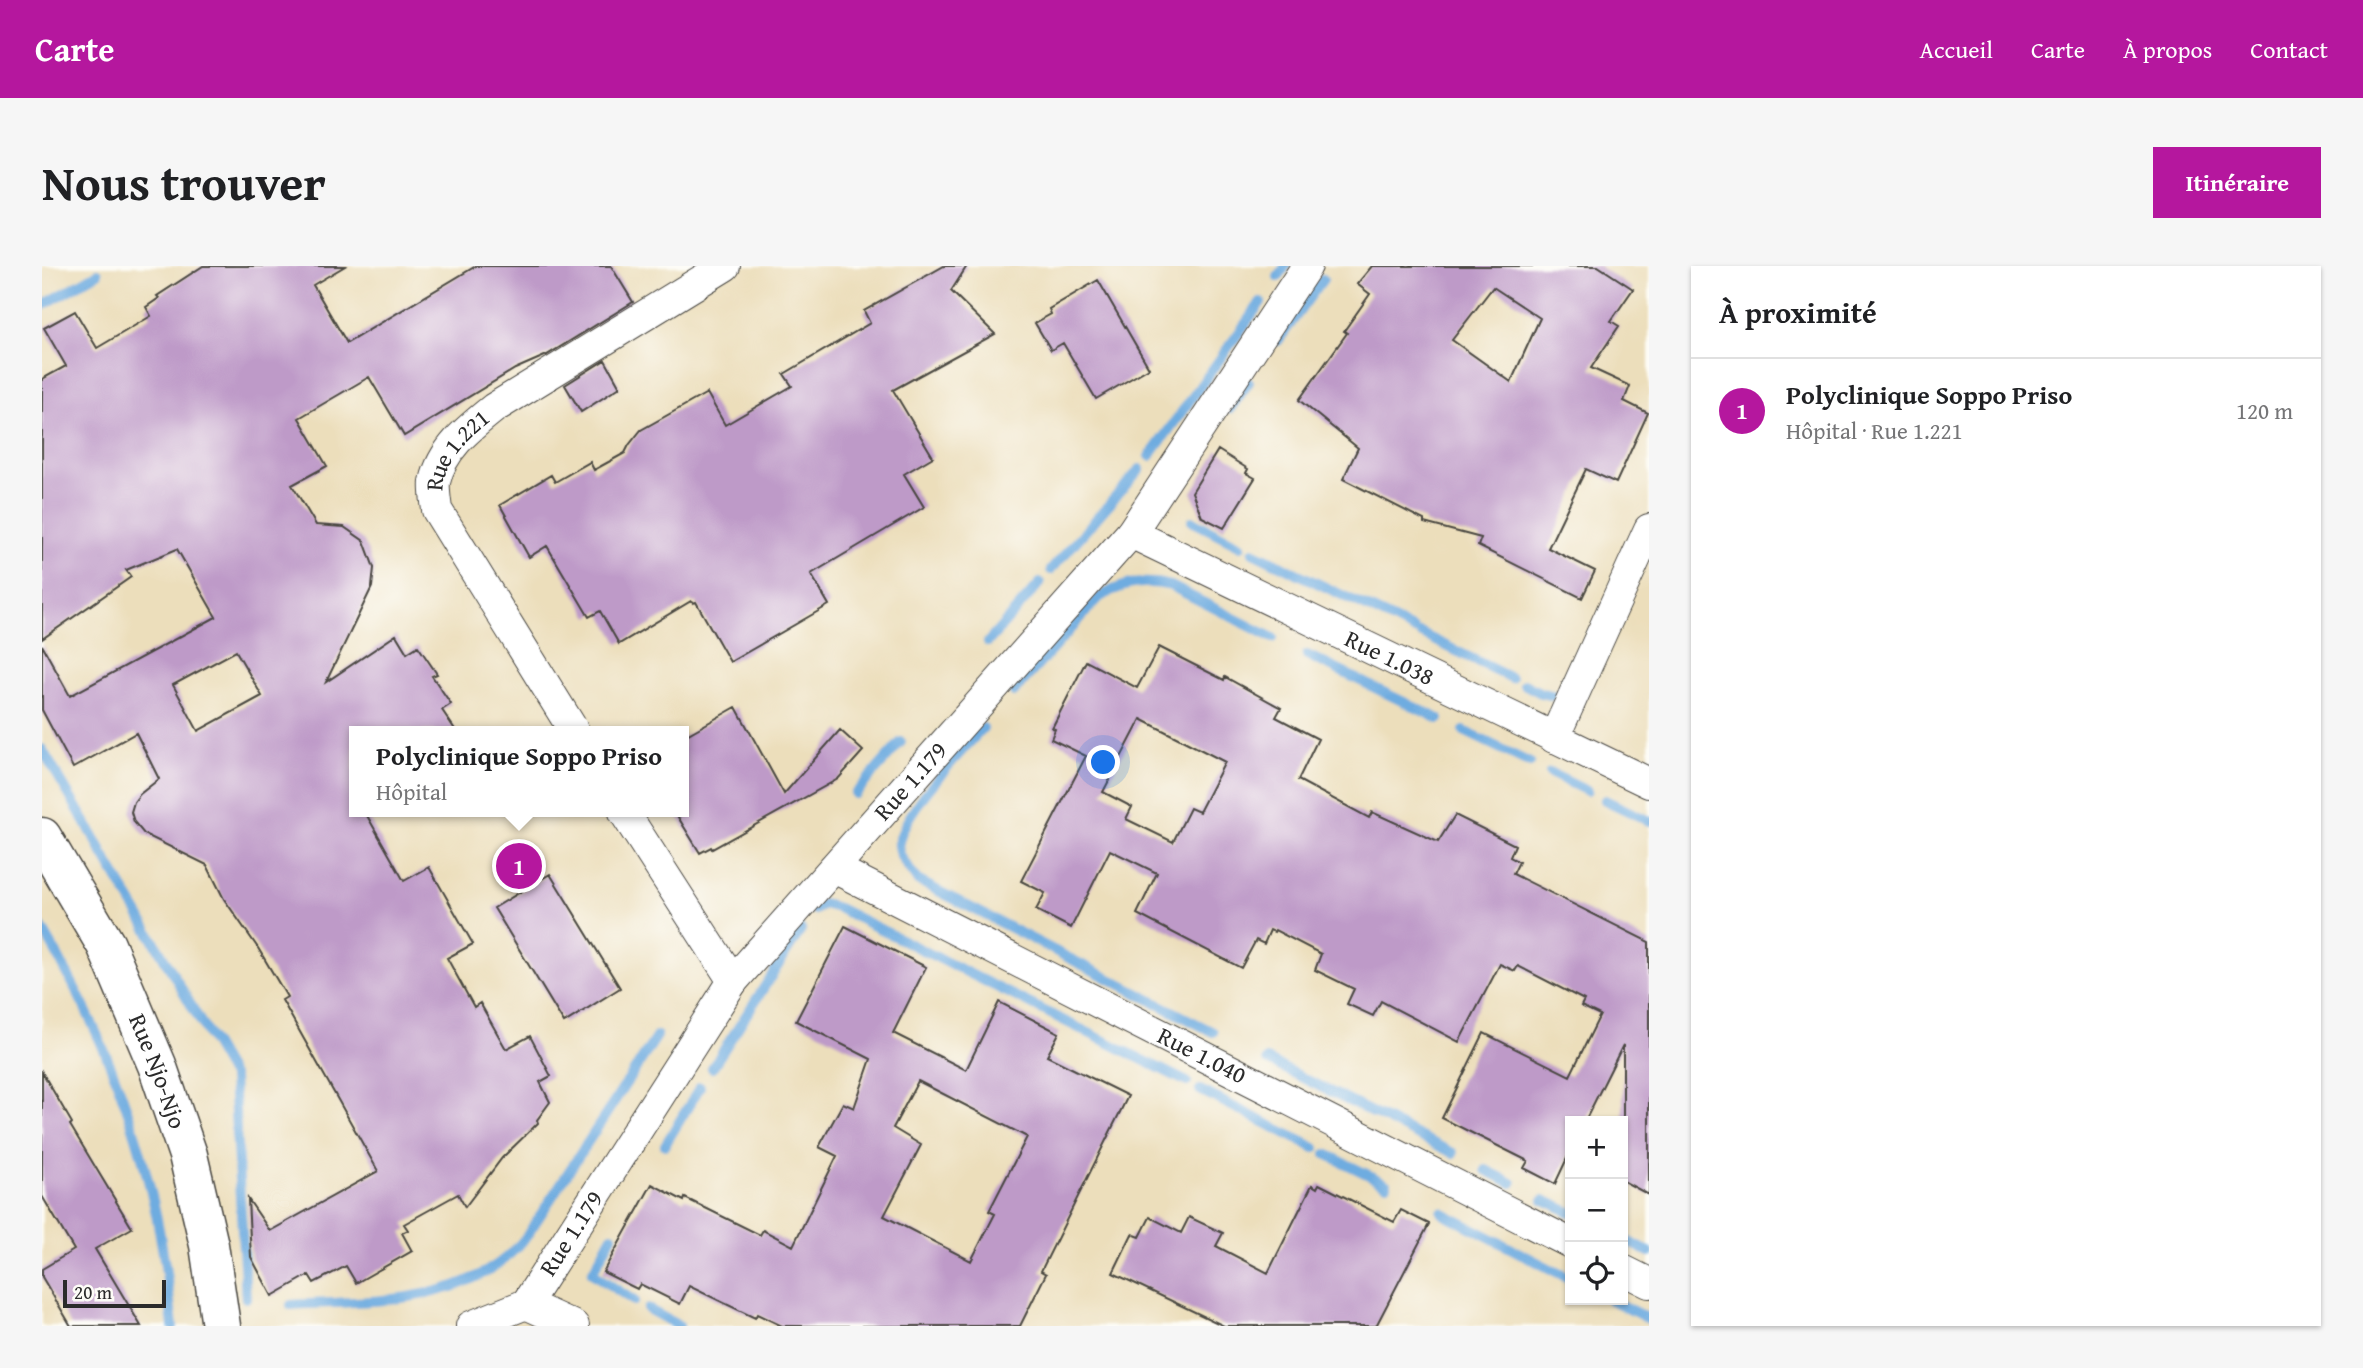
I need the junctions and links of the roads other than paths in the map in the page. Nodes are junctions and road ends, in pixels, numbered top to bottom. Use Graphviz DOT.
graph roads {
  1 [pos="725,266"];
  2 [pos="1307,266"];
  3 [pos="1649,529"];
  4 [pos="1130,533"];
  5 [pos="571,726"];
  6 [pos="1554,738"];
  7 [pos="1649,783"];
  8 [pos="627,817"];
  9 [pos="42,837"];
  10 [pos="834,868"];
  11 [pos="733,981"];
  12 [pos="1568,1242"];
  13 [pos="1628,1272"];
  14 [pos="1649,1283"];
  15 [pos="526,1304"];
  16 [pos="221,1326"];
  17 [pos="471,1326"];
  18 [pos="574,1326"];
  1 -- 5 [label="street, Rue 1.221"];
  2 -- 4 [label="street, Rue 1.179"];
  3 -- 6 [label="street"];
  4 -- 6 [label="street, Rue 1.038"];
  4 -- 10 [label="street, Rue 1.179"];
  6 -- 7 [label="street, Rue 1.038"];
  8 -- 11 [label="street"];
  9 -- 16 [label="main road, Rue Njo-Njo"];
  10 -- 11 [label="street, Rue 1.179"];
  10 -- 12 [label="street, Rue 1.040"];
  11 -- 15 [label="street, Rue 1.179"];
  13 -- 14 [label="street"];
  15 -- 17 [label="street"];
  15 -- 18 [label="street"];
}
